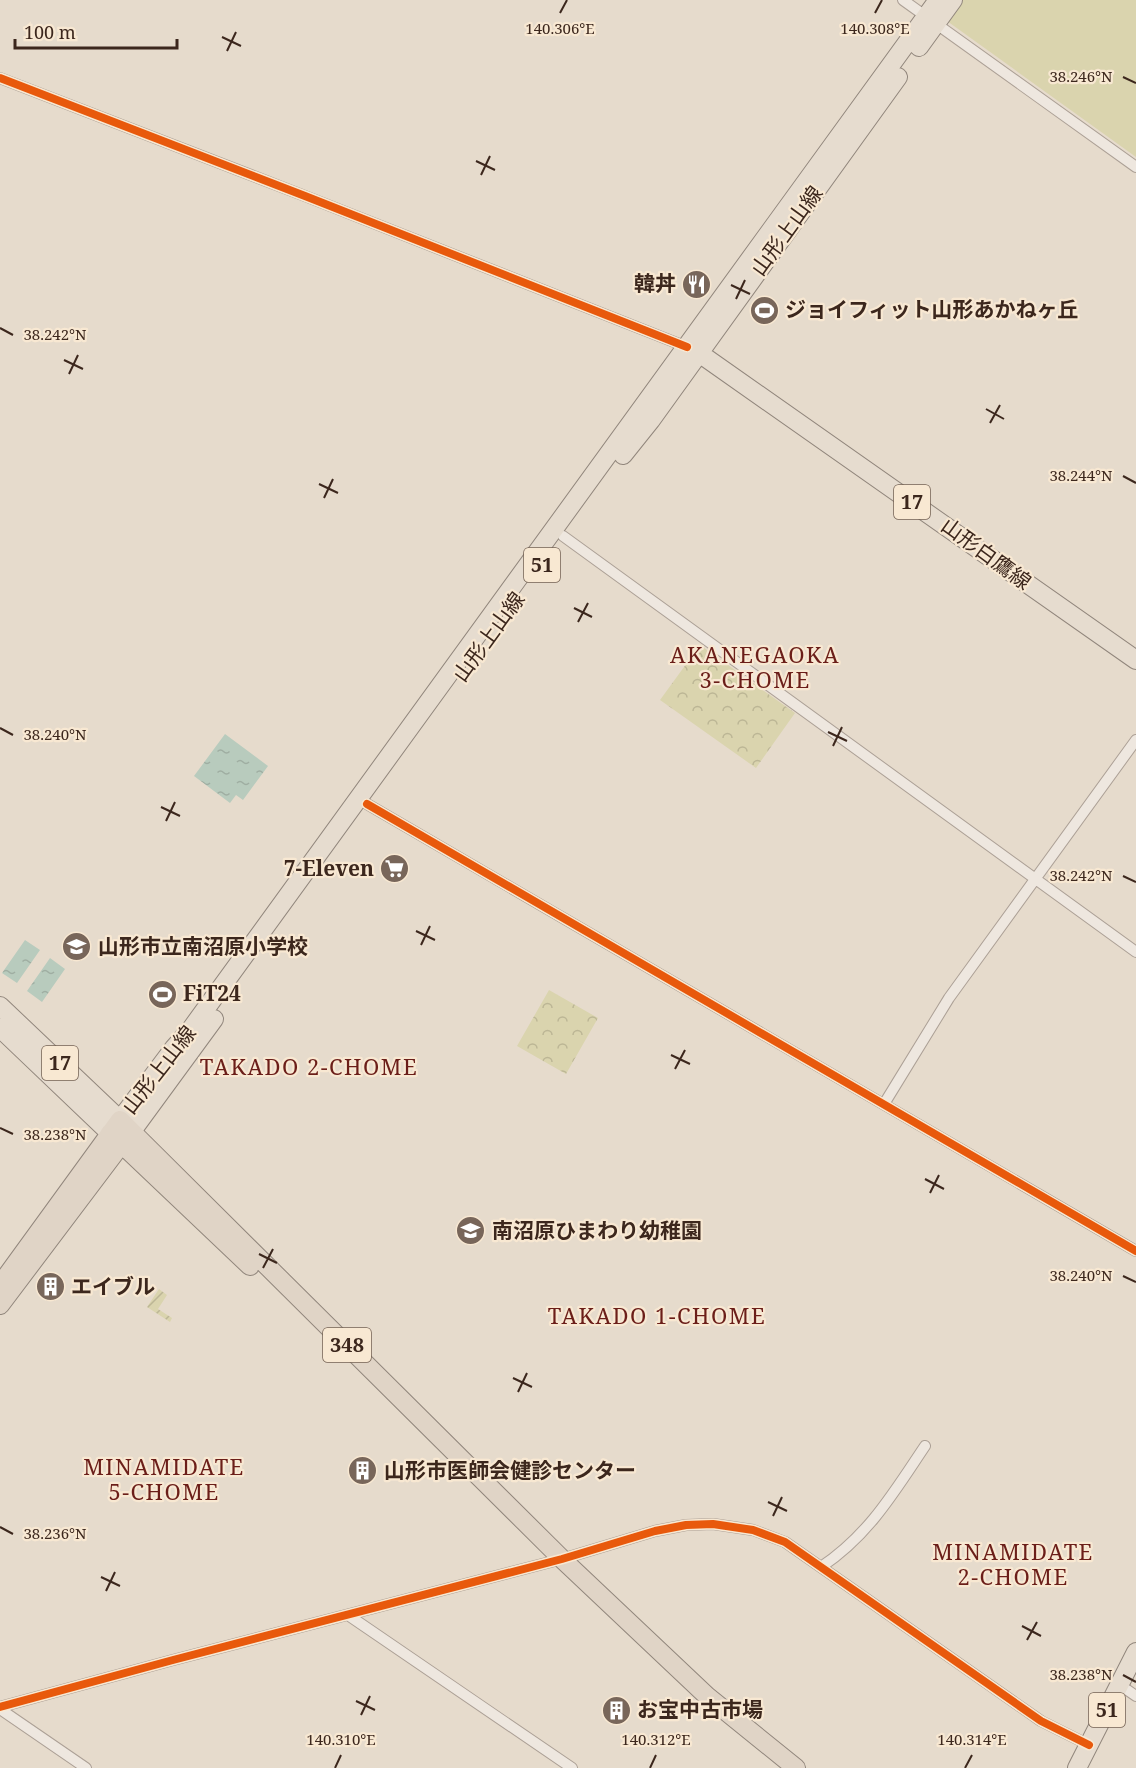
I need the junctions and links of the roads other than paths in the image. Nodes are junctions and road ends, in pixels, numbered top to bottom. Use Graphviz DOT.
graph roads {
  1 [pos="903,0"];
  2 [pos="938,0"];
  3 [pos="953,0"];
  4 [pos="931,20"];
  5 [pos="0,78"];
  6 [pos="1136,167"];
  7 [pos="693,350"];
  8 [pos="563,536"];
  9 [pos="1136,660"];
  10 [pos="1136,740"];
  11 [pos="367,804"];
  12 [pos="1036,878"];
  13 [pos="1136,952"];
  14 [pos="0,1006"];
  15 [pos="0,1028"];
  16 [pos="884,1104"];
  17 [pos="121,1132"];
  18 [pos="1136,1251"];
  19 [pos="0,1285"];
  20 [pos="0,1305"];
  21 [pos="925,1446"];
  22 [pos="556,1560"];
  23 [pos="821,1567"];
  24 [pos="348,1615"];
  25 [pos="1136,1652"];
  26 [pos="1119,1685"];
  27 [pos="1136,1695"];
  28 [pos="0,1708"];
  29 [pos="1089,1745"];
  30 [pos="86,1768"];
  31 [pos="572,1768"];
  32 [pos="782,1768"];
  33 [pos="796,1768"];
  34 [pos="1077,1768"];
  1 -- 4 [label="street"];
  2 -- 4 [label="main road, 山形上山線 / 51"];
  3 -- 4 [label="main road, 山形上山線 / 51"];
  4 -- 6 [label="street"];
  4 -- 7 [label="main road, 山形上山線 / 51"];
  5 -- 7 [label="street"];
  7 -- 8 [label="main road, 山形上山線 / 51"];
  7 -- 9 [label="main road, 山形白鷹線 / 17"];
  7 -- 17 [label="main road, 山形上山線 / 51"];
  8 -- 11 [label="main road, 山形上山線 / 51"];
  8 -- 12 [label="street"];
  10 -- 12 [label="street"];
  11 -- 16 [label="street"];
  11 -- 17 [label="main road, 山形上山線 / 51"];
  12 -- 13 [label="street"];
  12 -- 16 [label="street"];
  14 -- 17 [label="main road, 17"];
  15 -- 17 [label="main road, 17"];
  16 -- 18 [label="street"];
  17 -- 19 [label="highway"];
  17 -- 20 [label="highway"];
  17 -- 22 [label="highway, 348"];
  21 -- 23 [label="street"];
  22 -- 23 [label="street"];
  22 -- 24 [label="street"];
  22 -- 32 [label="highway, 348"];
  22 -- 33 [label="highway, 348"];
  23 -- 29 [label="street"];
  24 -- 28 [label="street"];
  24 -- 31 [label="street"];
  25 -- 26 [label="main road, 51"];
  26 -- 27 [label="street"];
  26 -- 29 [label="main road, 51"];
  28 -- 30 [label="street"];
  29 -- 34 [label="main road, 51"];
}
